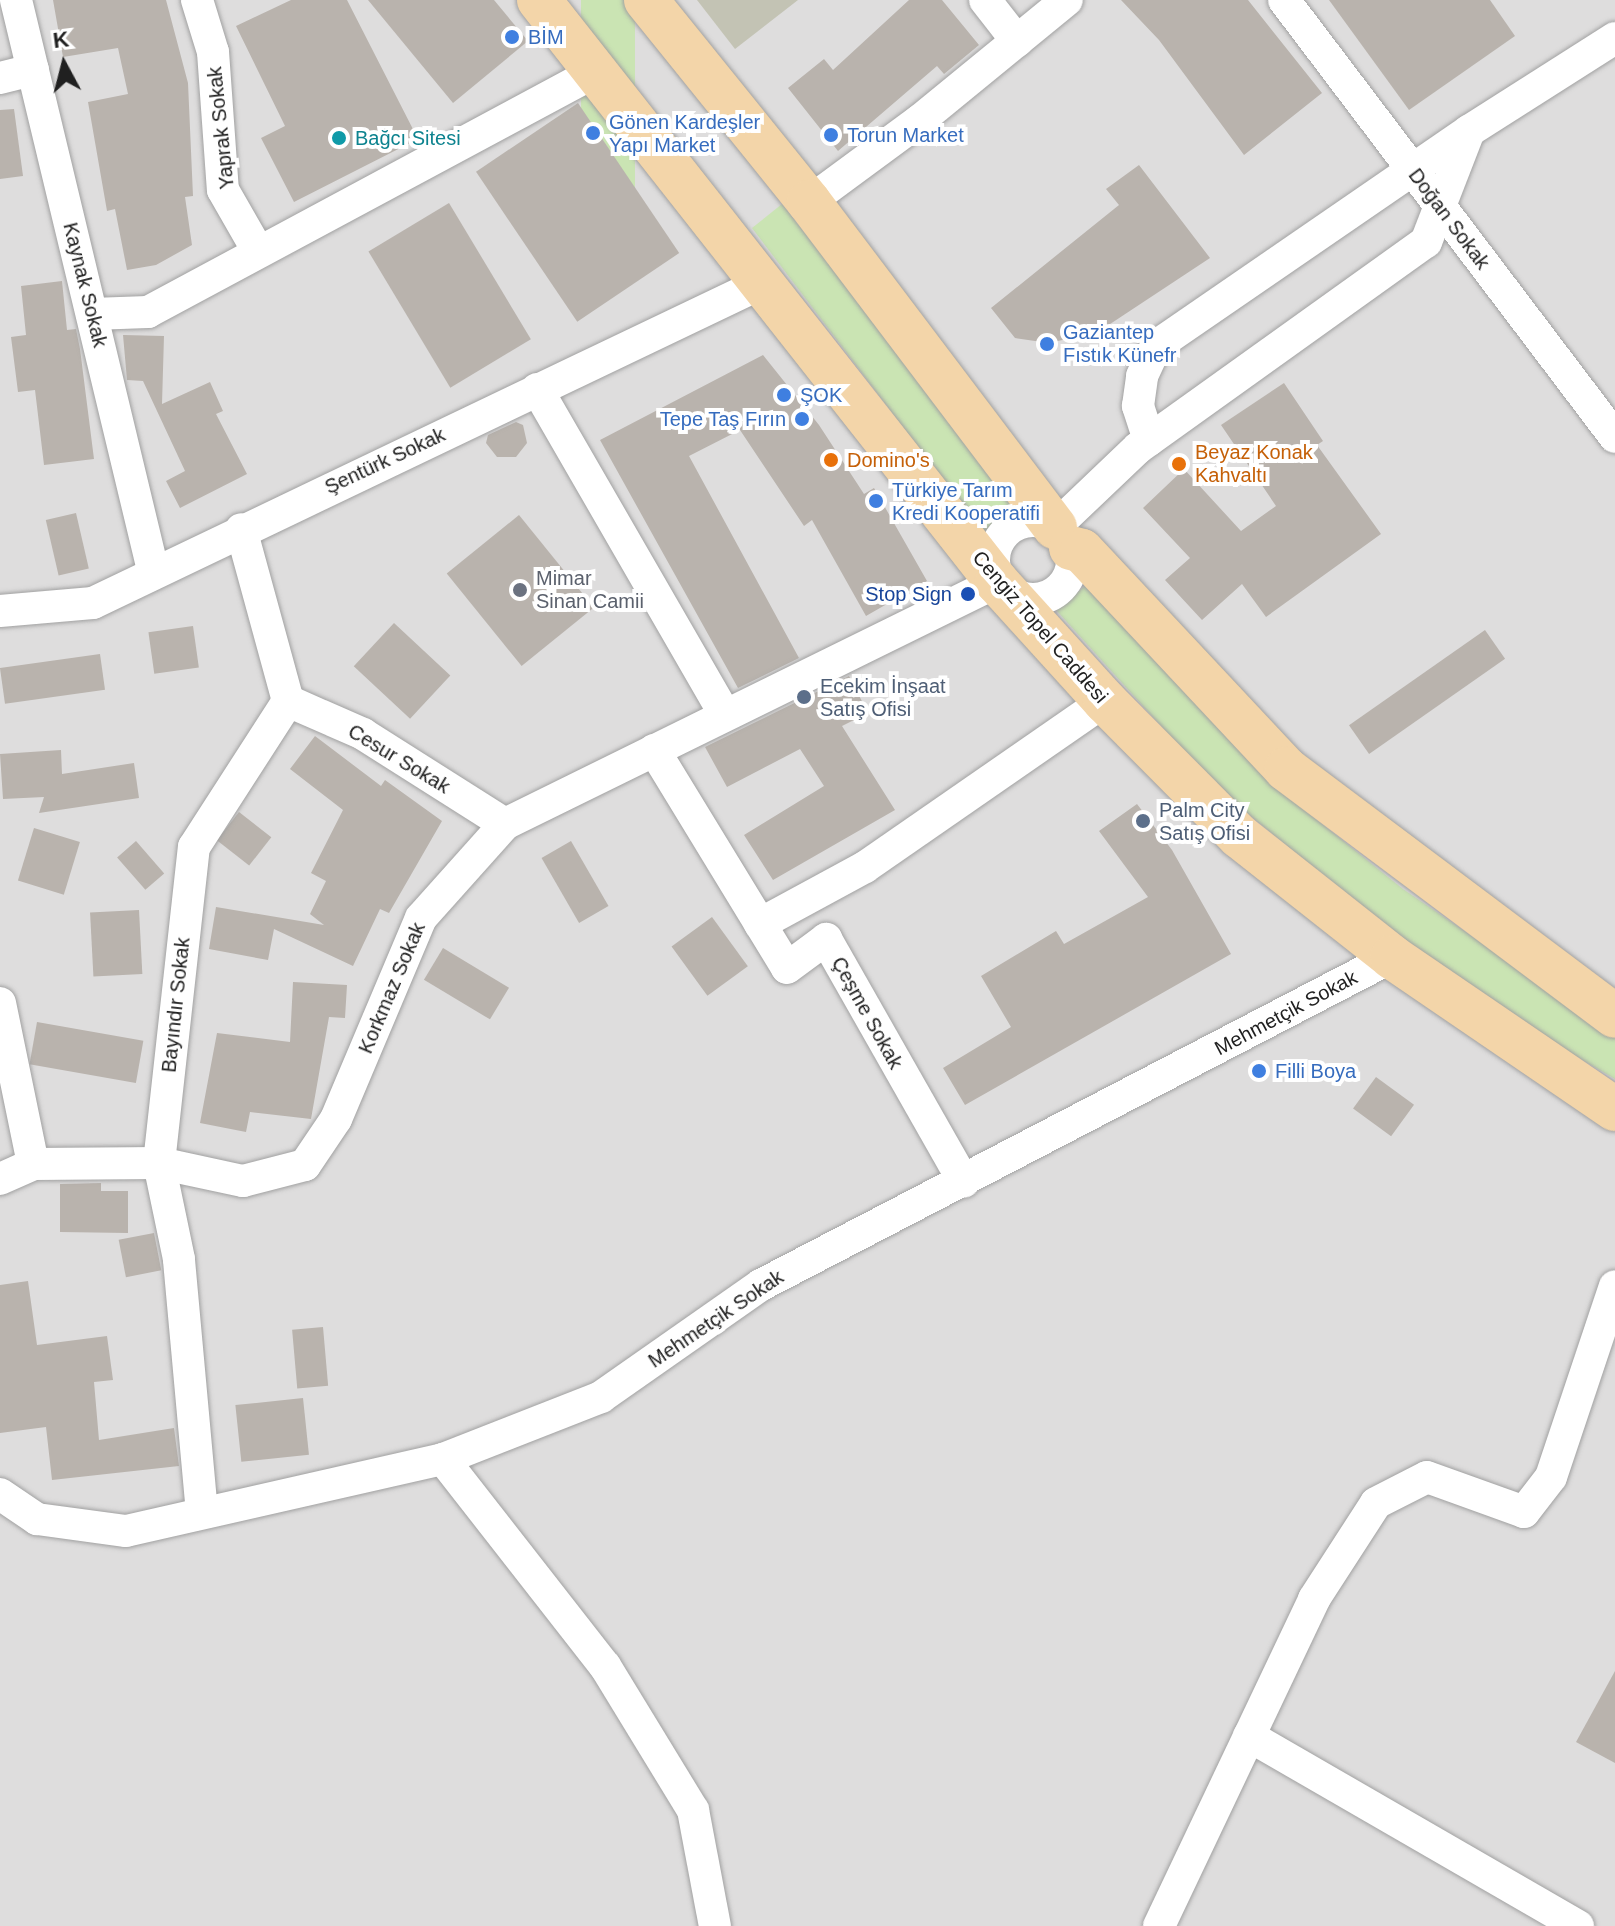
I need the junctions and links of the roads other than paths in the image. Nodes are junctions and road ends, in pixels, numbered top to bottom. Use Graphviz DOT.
graph roads {
  1 [pos="16,0"];
  2 [pos="197,0"];
  3 [pos="539,0"];
  4 [pos="646,0"];
  5 [pos="985,0"];
  6 [pos="1067,0"];
  7 [pos="1284,0"];
  8 [pos="1615,38"];
  9 [pos="1017,41"];
  10 [pos="33,70"];
  11 [pos="595,72"];
  12 [pos="0,78"];
  13 [pos="1469,131"];
  14 [pos="1412,170"];
  15 [pos="809,202"];
  16 [pos="1439,207"];
  17 [pos="258,251"];
  18 [pos="762,283"];
  19 [pos="92,314"];
  20 [pos="537,389"];
  21 [pos="1615,437"];
  22 [pos="1149,440"];
  23 [pos="241,529"];
  24 [pos="1063,537"];
  25 [pos="153,570"];
  26 [pos="997,582"];
  27 [pos="0,611"];
  28 [pos="288,701"];
  29 [pos="1105,701"];
  30 [pos="725,715"];
  31 [pos="654,750"];
  32 [pos="505,824"];
  33 [pos="760,924"];
  34 [pos="1392,957"];
  35 [pos="0,1003"];
  36 [pos="1615,1016"];
  37 [pos="1615,1109"];
  38 [pos="159,1163"];
  39 [pos="33,1164"];
  40 [pos="0,1179"];
  41 [pos="964,1182"];
  42 [pos="1615,1286"];
  43 [pos="443,1459"];
  44 [pos="0,1494"];
  45 [pos="202,1513"];
  46 [pos="1249,1736"];
  47 [pos="715,1926"];
  48 [pos="1159,1926"];
  49 [pos="1578,1926"];
  1 -- 10 [label="street, Kaynak Sokak"];
  2 -- 17 [label="street, Yaprak Sokak"];
  3 -- 11 [label="main road, Cengiz Topel Caddesi"];
  4 -- 15 [label="main road"];
  5 -- 9 [label="street"];
  6 -- 9 [label="street"];
  7 -- 14 [label="street, Doğan Sokak"];
  8 -- 13 [label="street"];
  9 -- 15 [label="street"];
  10 -- 12 [label="street"];
  10 -- 19 [label="street, Kaynak Sokak"];
  11 -- 17 [label="street"];
  11 -- 18 [label="main road, Cengiz Topel Caddesi"];
  13 -- 14 [label="street"];
  13 -- 16 [label="street"];
  14 -- 16 [label="street, Doğan Sokak"];
  14 -- 22 [label="street"];
  15 -- 24 [label="main road"];
  16 -- 21 [label="street, Doğan Sokak"];
  16 -- 22 [label="street"];
  17 -- 19 [label="street"];
  18 -- 20 [label="street, Şentürk Sokak"];
  18 -- 26 [label="main road, Cengiz Topel Caddesi"];
  19 -- 25 [label="street, Kaynak Sokak"];
  20 -- 23 [label="street, Şentürk Sokak"];
  20 -- 30 [label="street"];
  22 -- 24 [label="street"];
  23 -- 25 [label="street, Şentürk Sokak"];
  23 -- 28 [label="street"];
  24 -- 26 [label="street"];
  24 -- 26 [label="street"];
  24 -- 36 [label="main road"];
  25 -- 27 [label="street, Şentürk Sokak"];
  26 -- 29 [label="main road, Cengiz Topel Caddesi"];
  26 -- 30 [label="street, Korkmaz Sokak"];
  28 -- 32 [label="street, Cesur Sokak"];
  28 -- 38 [label="street, Bayındır Sokak"];
  29 -- 33 [label="street"];
  29 -- 34 [label="main road, Cengiz Topel Caddesi"];
  30 -- 31 [label="street, Korkmaz Sokak"];
  31 -- 32 [label="street, Korkmaz Sokak"];
  31 -- 33 [label="street, Çeşme Sokak"];
  32 -- 38 [label="street, Korkmaz Sokak"];
  33 -- 41 [label="street, Çeşme Sokak"];
  34 -- 37 [label="main road, Cengiz Topel Caddesi"];
  34 -- 41 [label="street, Mehmetçik Sokak"];
  35 -- 39 [label="street"];
  38 -- 39 [label="street, Korkmaz Sokak"];
  38 -- 45 [label="street, Bayındır Sokak"];
  39 -- 40 [label="street, Korkmaz Sokak"];
  41 -- 43 [label="street, Mehmetçik Sokak"];
  42 -- 46 [label="street"];
  43 -- 45 [label="street, Mehmetçik Sokak"];
  43 -- 47 [label="street"];
  44 -- 45 [label="street, Mehmetçik Sokak"];
  46 -- 48 [label="street"];
  46 -- 49 [label="street"];
}
